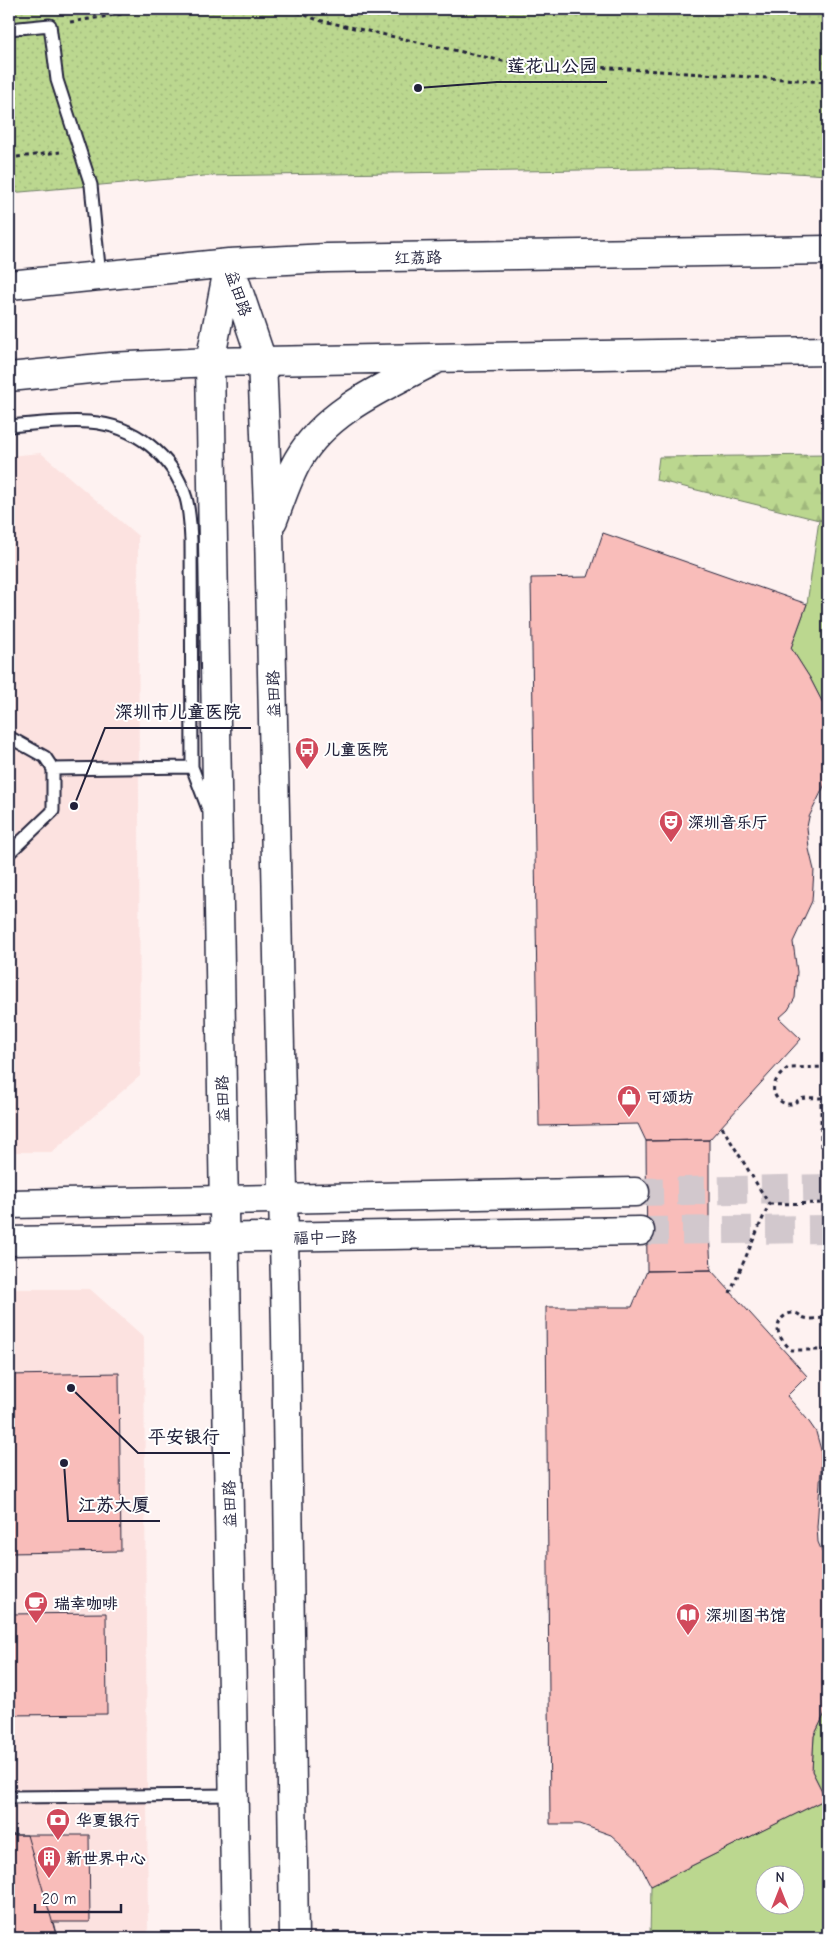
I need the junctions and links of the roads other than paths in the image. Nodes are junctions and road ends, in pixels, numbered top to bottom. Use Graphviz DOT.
graph roads {
  1 [pos="9,29"];
  2 [pos="828,250"];
  3 [pos="229,263"];
  4 [pos="100,277"];
  5 [pos="9,286"];
  6 [pos="828,351"];
  7 [pos="438,358"];
  8 [pos="262,361"];
  9 [pos="210,362"];
  10 [pos="9,377"];
  11 [pos="9,426"];
  12 [pos="269,531"];
  13 [pos="9,737"];
  14 [pos="192,767"];
  15 [pos="53,769"];
  16 [pos="218,833"];
  17 [pos="9,853"];
  18 [pos="635,1192"];
  19 [pos="283,1198"];
  20 [pos="224,1199"];
  21 [pos="9,1204"];
  22 [pos="640,1231"];
  23 [pos="224,1238"];
  24 [pos="284,1238"];
  25 [pos="9,1241"];
  26 [pos="234,1795"];
  27 [pos="9,1797"];
  28 [pos="235,1935"];
  29 [pos="295,1936"];
  1 -- 4 [label="lane"];
  2 -- 3 [label="main road, 红荔路"];
  3 -- 4 [label="main road, 红荔路"];
  3 -- 8 [label="main road, 益田路"];
  3 -- 9 [label="main road, 益田路"];
  4 -- 5 [label="main road, 红荔路"];
  6 -- 7 [label="main road"];
  7 -- 8 [label="main road"];
  7 -- 12 [label="main road"];
  8 -- 9 [label="main road"];
  8 -- 12 [label="main road, 益田路"];
  9 -- 10 [label="main road"];
  9 -- 16 [label="main road, 益田路"];
  11 -- 14 [label="lane"];
  12 -- 19 [label="main road, 益田路"];
  13 -- 15 [label="lane"];
  14 -- 15 [label="lane"];
  14 -- 16 [label="lane"];
  15 -- 17 [label="lane"];
  16 -- 20 [label="main road, 益田路"];
  18 -- 19 [label="main road"];
  19 -- 20 [label="main road"];
  19 -- 24 [label="main road, 益田路"];
  20 -- 21 [label="main road"];
  20 -- 23 [label="main road, 益田路"];
  22 -- 24 [label="main road, 福中一路"];
  23 -- 24 [label="main road, 福中一路"];
  23 -- 25 [label="main road, 福中一路"];
  23 -- 26 [label="main road, 益田路"];
  24 -- 29 [label="main road, 益田路"];
  26 -- 27 [label="lane"];
  26 -- 28 [label="main road, 益田路"];
}
